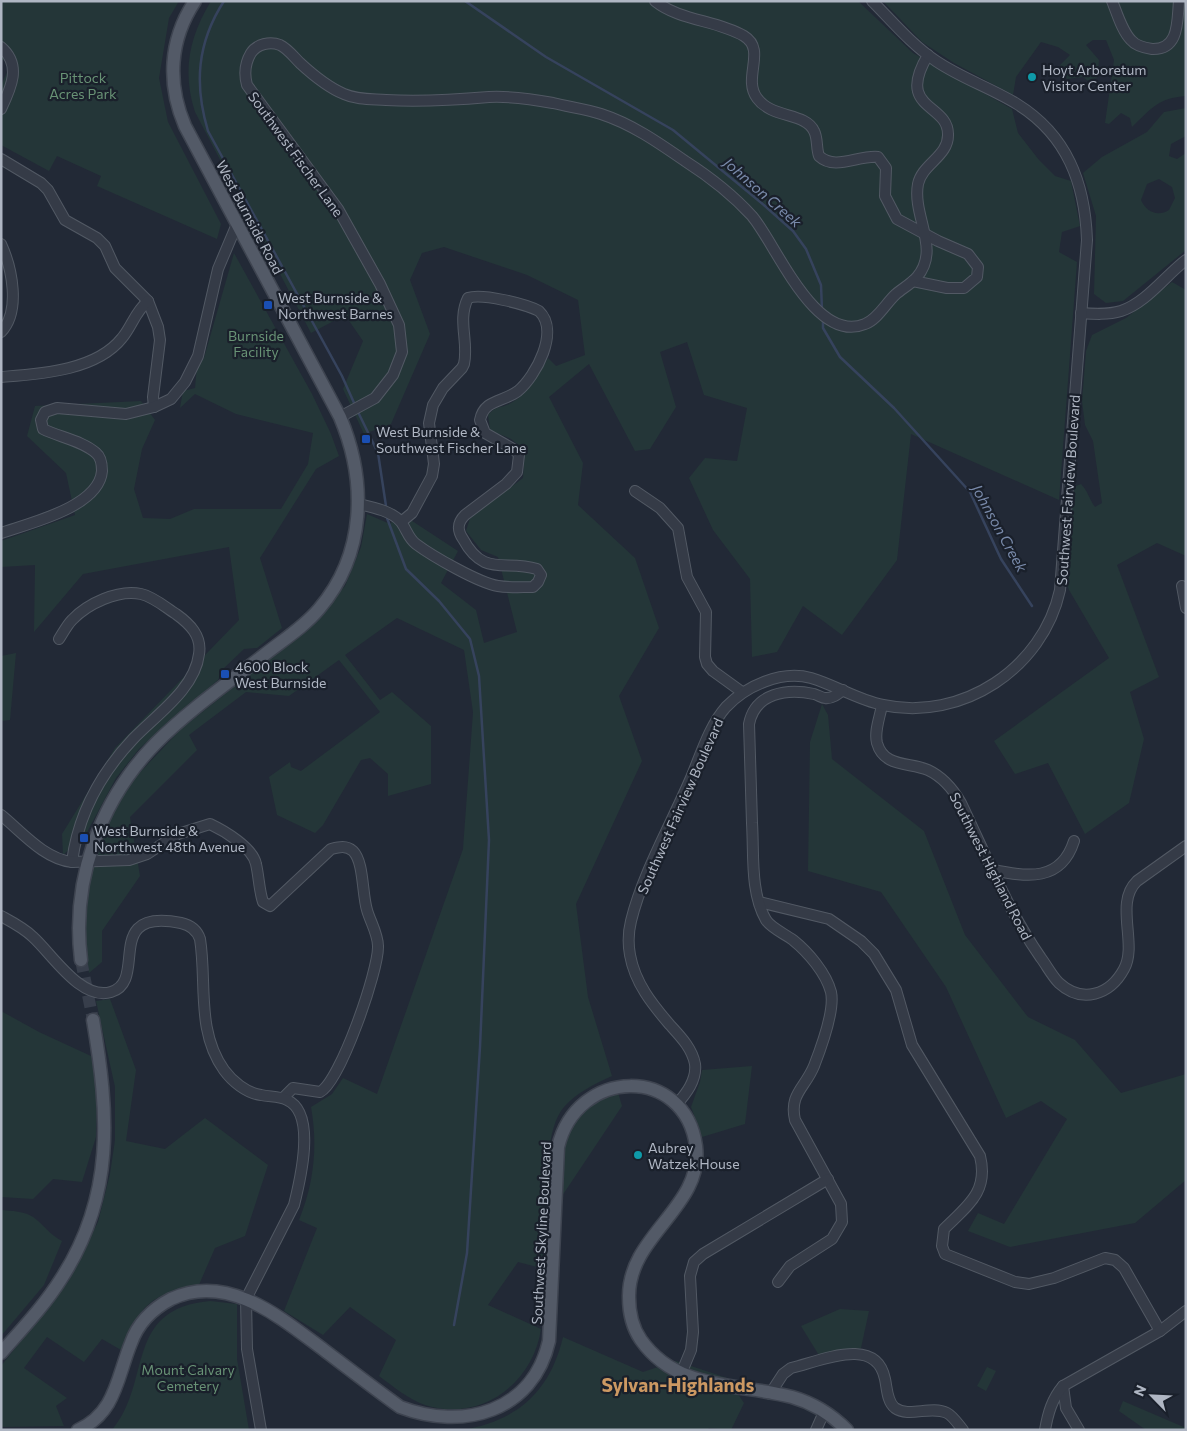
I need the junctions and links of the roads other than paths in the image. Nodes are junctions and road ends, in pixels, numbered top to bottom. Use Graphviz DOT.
graph roads {
  1 [pos="195,1"];
  2 [pos="655,1"];
  3 [pos="872,1"];
  4 [pos="1112,1"];
  5 [pos="1179,1"];
  6 [pos="1,47"];
  7 [pos="928,55"];
  8 [pos="1,109"];
  9 [pos="1,159"];
  10 [pos="237,224"];
  11 [pos="924,233"];
  12 [pos="1,244"];
  13 [pos="1186,260"];
  14 [pos="913,282"];
  15 [pos="148,301"];
  16 [pos="1081,313"];
  17 [pos="1,332"];
  18 [pos="1,378"];
  19 [pos="154,407"];
  20 [pos="340,418"];
  21 [pos="635,491"];
  22 [pos="359,504"];
  23 [pos="400,522"];
  24 [pos="1,533"];
  25 [pos="1182,586"];
  26 [pos="1186,608"];
  27 [pos="59,638"];
  28 [pos="843,690"];
  29 [pos="742,692"];
  30 [pos="882,705"];
  31 [pos="1,815"];
  32 [pos="1074,841"];
  33 [pos="1186,846"];
  34 [pos="72,862"];
  35 [pos="87,862"];
  36 [pos="993,870"];
  37 [pos="759,902"];
  38 [pos="1,916"];
  39 [pos="81,960"];
  40 [pos="93,1020"];
  41 [pos="283,1098"];
  42 [pos="676,1105"];
  43 [pos="828,1179"];
  44 [pos="778,1282"];
  45 [pos="246,1299"];
  46 [pos="1186,1311"];
  47 [pos="1160,1331"];
  48 [pos="1,1353"];
  49 [pos="681,1374"];
  50 [pos="1063,1386"];
  51 [pos="770,1394"];
  52 [pos="824,1412"];
  53 [pos="78,1430"];
  54 [pos="261,1430"];
  55 [pos="816,1430"];
  56 [pos="847,1430"];
  57 [pos="963,1430"];
  58 [pos="1045,1430"];
  59 [pos="1079,1430"];
  1 -- 10 [label="main road, West Burnside Road"];
  2 -- 11 [label="street"];
  3 -- 7 [label="street, Southwest Fairview Boulevard"];
  4 -- 5 [label="street"];
  6 -- 8 [label="street"];
  7 -- 11 [label="street, Southwest Fischer Lane"];
  7 -- 16 [label="street, Southwest Fairview Boulevard"];
  9 -- 15 [label="street"];
  10 -- 19 [label="street"];
  10 -- 20 [label="main road, West Burnside Road"];
  11 -- 14 [label="street, Southwest Fischer Lane"];
  11 -- 14 [label="street"];
  12 -- 17 [label="street"];
  13 -- 16 [label="street"];
  14 -- 20 [label="street, Southwest Fischer Lane"];
  15 -- 18 [label="street"];
  15 -- 19 [label="street"];
  16 -- 30 [label="street, Southwest Fairview Boulevard"];
  19 -- 24 [label="street"];
  20 -- 22 [label="main road, West Burnside Road"];
  21 -- 29 [label="street"];
  22 -- 23 [label="street"];
  22 -- 35 [label="main road, West Burnside Road"];
  23 -- 23 [label="street"];
  25 -- 26 [label="street"];
  27 -- 34 [label="street"];
  28 -- 29 [label="street, Southwest Fairview Boulevard"];
  28 -- 30 [label="street, Southwest Fairview Boulevard"];
  28 -- 37 [label="street"];
  29 -- 42 [label="street, Southwest Fairview Boulevard"];
  30 -- 36 [label="street, Southwest Highland Road"];
  31 -- 34 [label="street"];
  32 -- 36 [label="street"];
  33 -- 36 [label="street, Southwest Highland Road"];
  34 -- 35 [label="street"];
  35 -- 39 [label="main road, West Burnside Road"];
  35 -- 41 [label="street"];
  37 -- 43 [label="street"];
  37 -- 47 [label="street"];
  38 -- 41 [label="street"];
  40 -- 48 [label="main road"];
  41 -- 45 [label="street"];
  42 -- 45 [label="main road, Southwest Skyline Boulevard"];
  42 -- 49 [label="main road, Southwest Skyline Boulevard"];
  43 -- 44 [label="street"];
  43 -- 49 [label="street"];
  45 -- 53 [label="main road, Southwest Skyline Boulevard"];
  45 -- 54 [label="street"];
  46 -- 47 [label="street"];
  47 -- 50 [label="street"];
  49 -- 51 [label="main road, Southwest Skyline Boulevard"];
  50 -- 58 [label="street"];
  50 -- 59 [label="street"];
  51 -- 52 [label="main road, Southwest Skyline Boulevard"];
  51 -- 57 [label="street"];
  52 -- 55 [label="street"];
  52 -- 56 [label="main road, Southwest Skyline Boulevard"];
}
